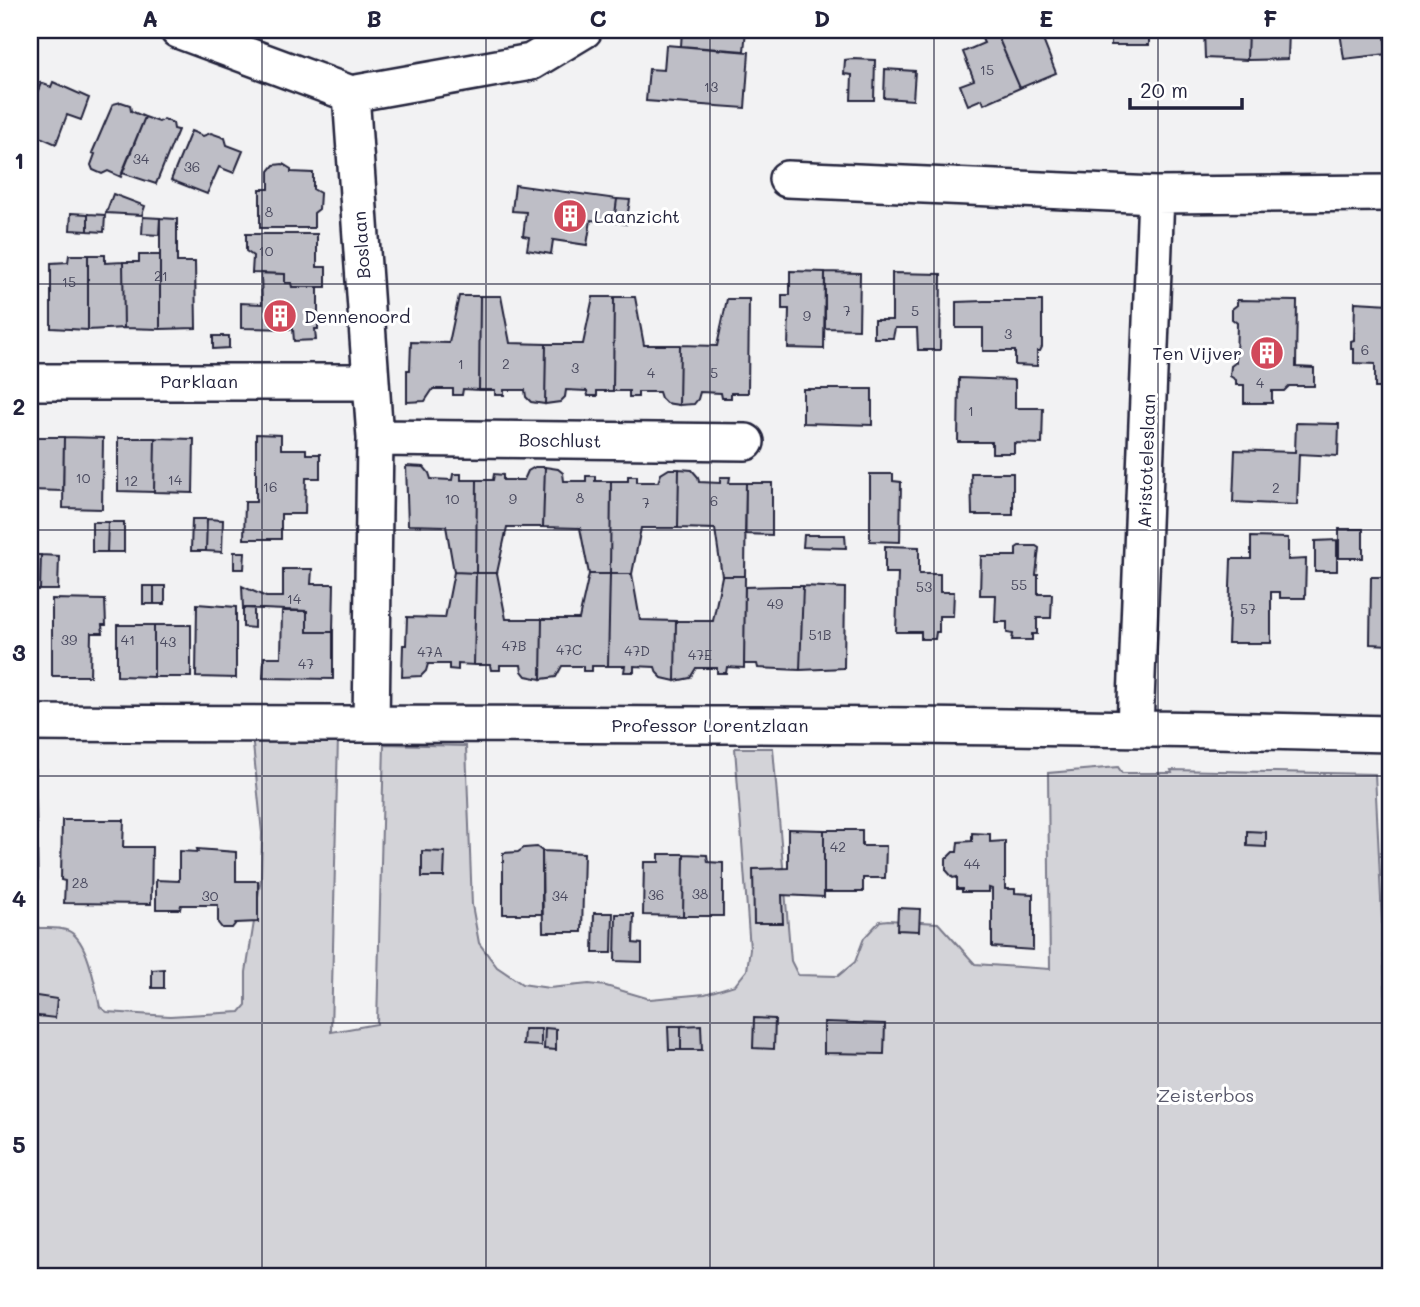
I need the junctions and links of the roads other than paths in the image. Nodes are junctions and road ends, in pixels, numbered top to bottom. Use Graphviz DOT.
graph roads {
  1 [pos="178,30"];
  2 [pos="584,30"];
  3 [pos="351,94"];
  4 [pos="787,179"];
  5 [pos="1390,193"];
  6 [pos="1156,195"];
  7 [pos="30,382"];
  8 [pos="369,382"];
  9 [pos="374,438"];
  10 [pos="746,442"];
  11 [pos="30,723"];
  12 [pos="371,724"];
  13 [pos="1135,727"];
  14 [pos="1390,734"];
  1 -- 3 [label="street"];
  2 -- 3 [label="street"];
  3 -- 8 [label="street, Boslaan"];
  4 -- 6 [label="street"];
  5 -- 6 [label="street"];
  6 -- 13 [label="street, Aristoteleslaan"];
  7 -- 8 [label="street, Parklaan"];
  8 -- 9 [label="street, Boslaan"];
  9 -- 10 [label="street, Boschlust"];
  9 -- 12 [label="street, Boslaan"];
  11 -- 12 [label="street, Professor Lorentzlaan"];
  12 -- 13 [label="street, Professor Lorentzlaan"];
  13 -- 14 [label="street, Professor Lorentzlaan"];
}
